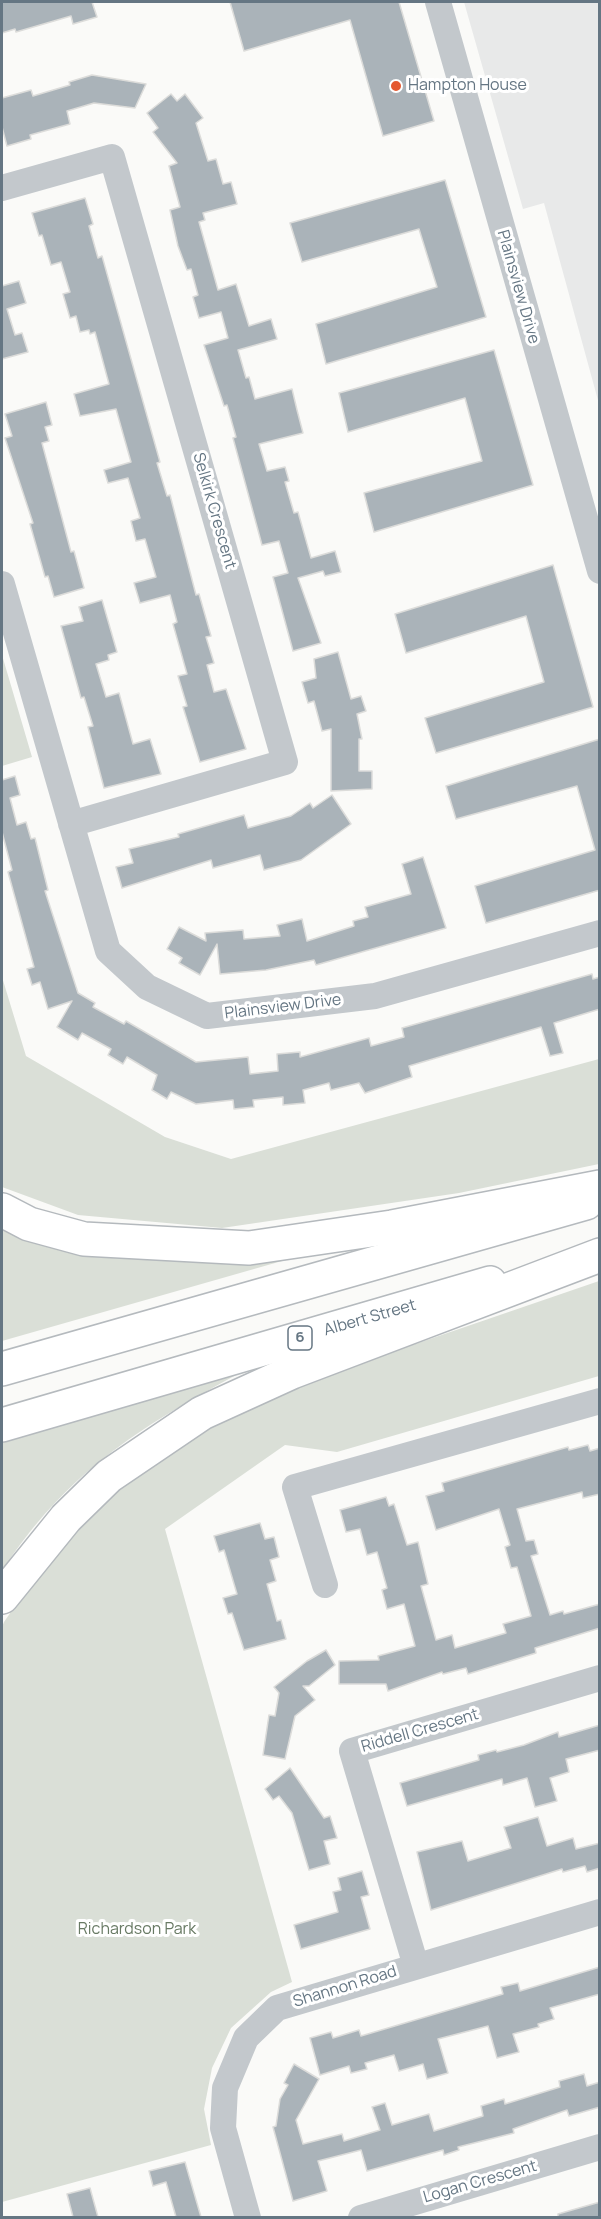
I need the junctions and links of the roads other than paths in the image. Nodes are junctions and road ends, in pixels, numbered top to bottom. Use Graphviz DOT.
graph roads {
  1 [pos="438,2"];
  2 [pos="2,189"];
  3 [pos="600,572"];
  4 [pos="2,584"];
  5 [pos="71,824"];
  6 [pos="600,933"];
  7 [pos="600,1187"];
  8 [pos="600,1199"];
  9 [pos="2,1210"];
  10 [pos="600,1253"];
  11 [pos="2,1369"];
  12 [pos="600,1401"];
  13 [pos="2,1425"];
  14 [pos="325,1585"];
  15 [pos="2,1597"];
  16 [pos="600,1678"];
  17 [pos="600,1912"];
  18 [pos="416,1966"];
  19 [pos="600,2147"];
  20 [pos="248,2217"];
  21 [pos="361,2217"];
  1 -- 3 [label="street, Plainsview Drive"];
  2 -- 5 [label="street, Selkirk Crescent"];
  4 -- 5 [label="street, Plainsview Drive"];
  5 -- 6 [label="street, Plainsview Drive"];
  7 -- 9 [label="main road"];
  8 -- 11 [label="main road"];
  10 -- 13 [label="main road, Albert Street / 6"];
  10 -- 15 [label="main road"];
  12 -- 14 [label="street"];
  16 -- 18 [label="street, Riddell Crescent"];
  17 -- 18 [label="street, Shannon Road"];
  18 -- 20 [label="street, Shannon Road"];
  19 -- 21 [label="street, Logan Crescent"];
}
